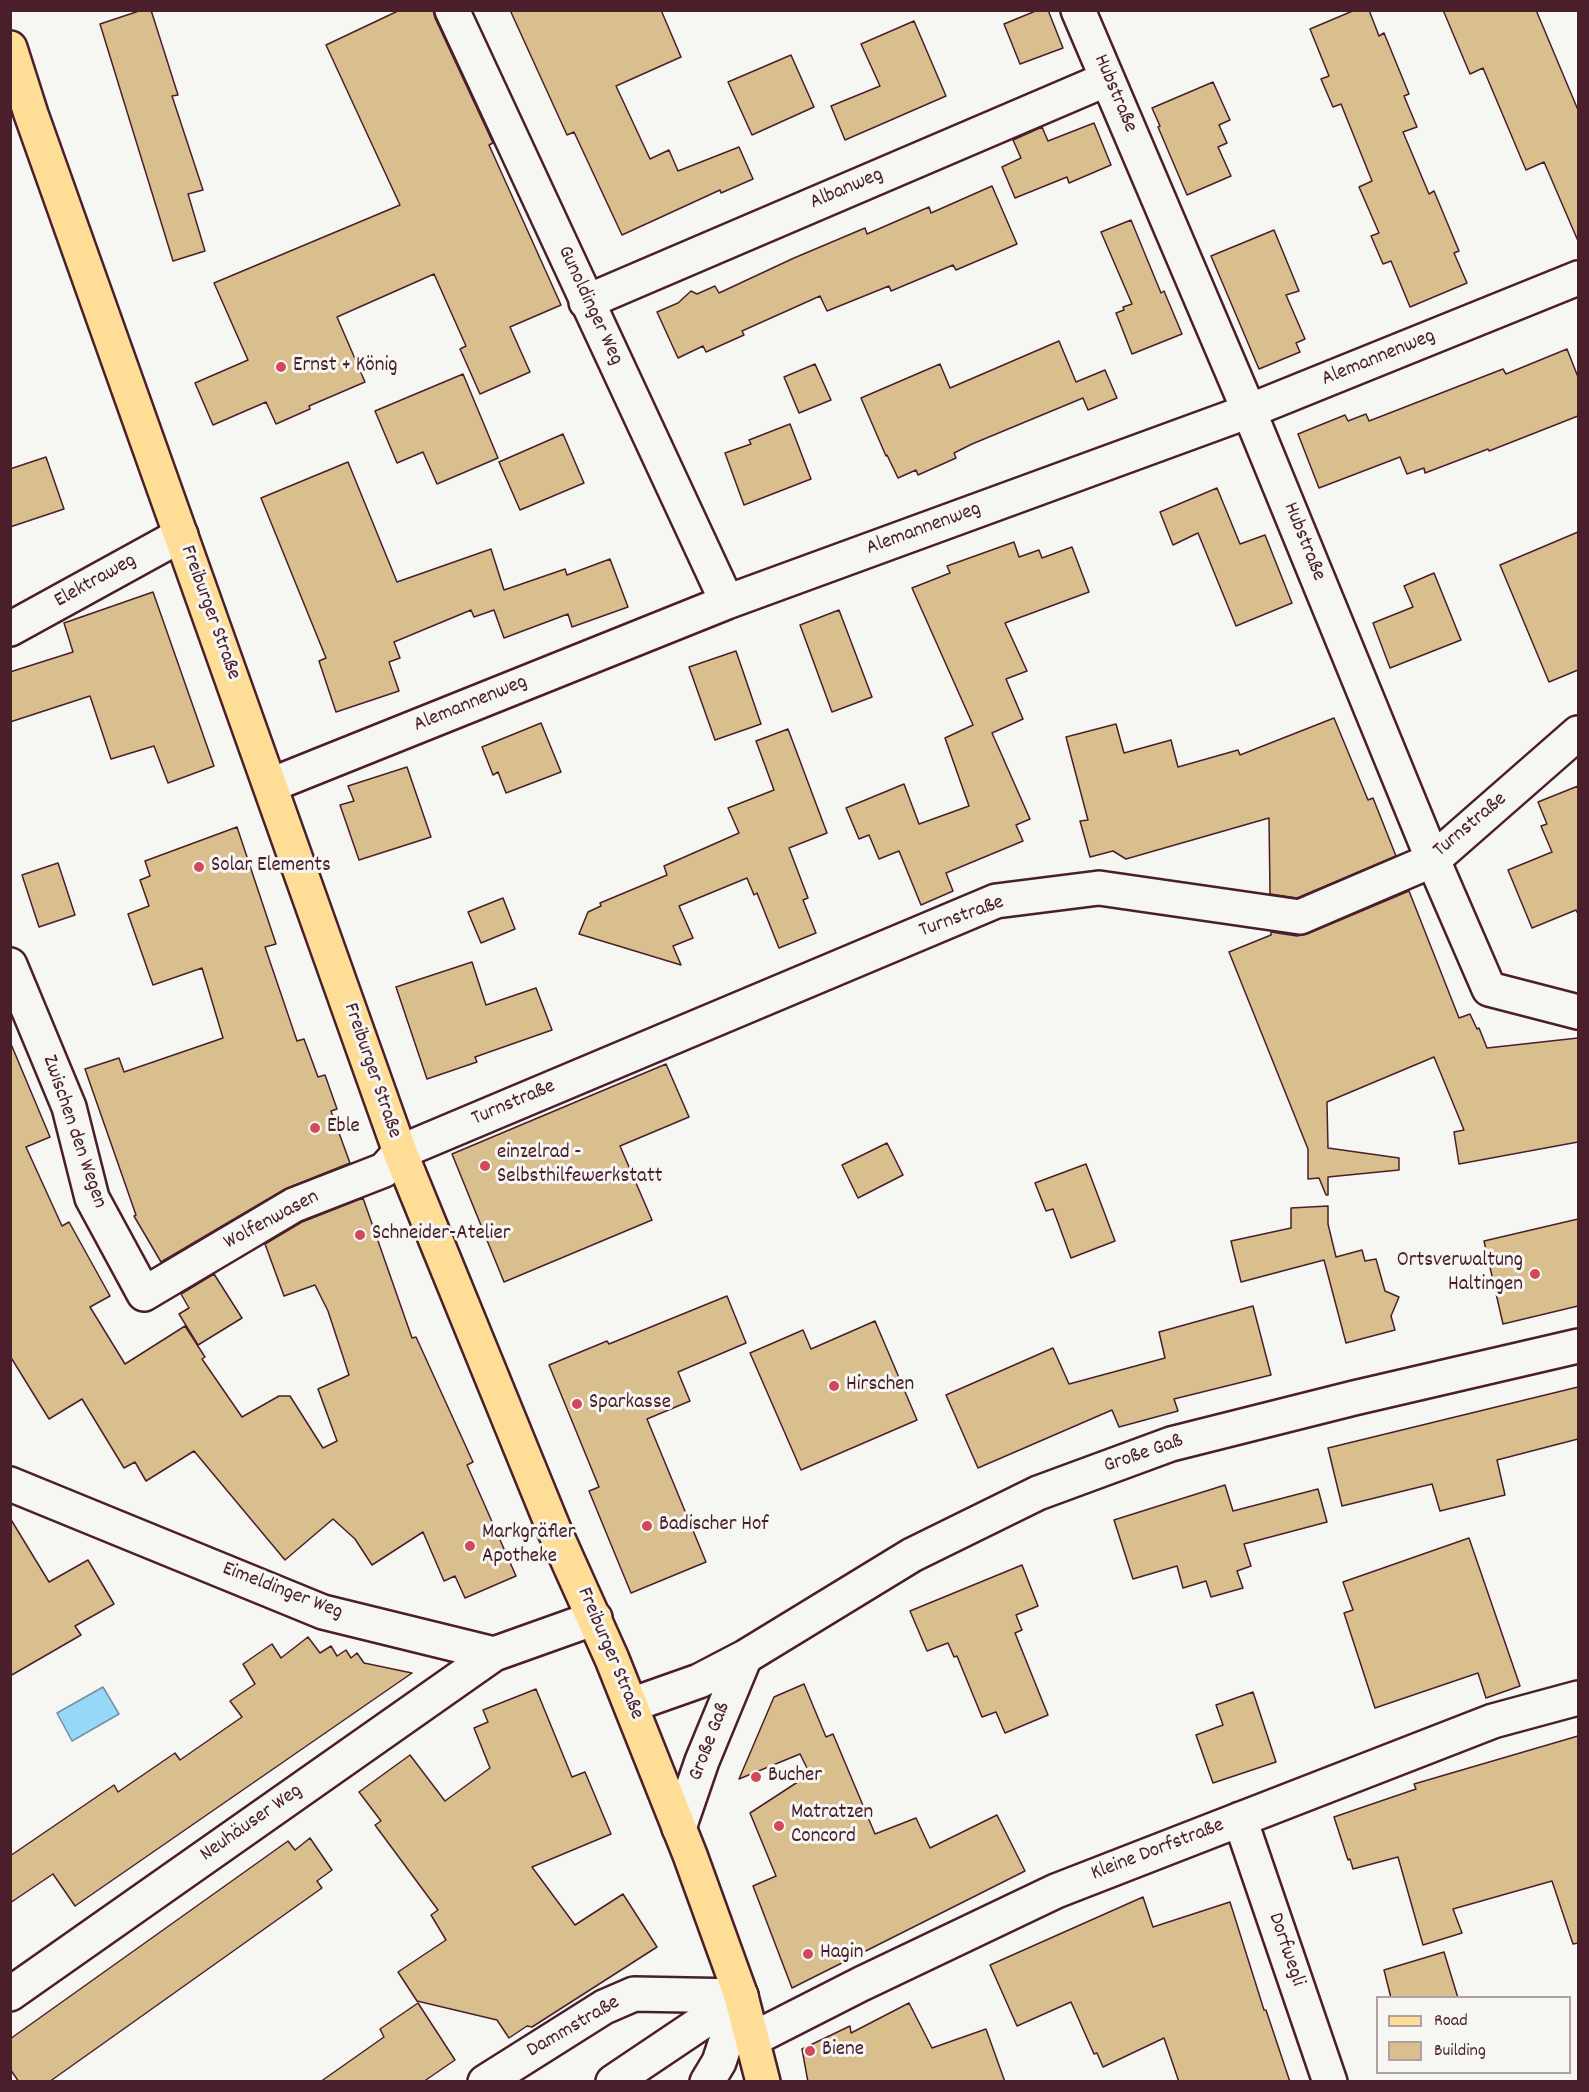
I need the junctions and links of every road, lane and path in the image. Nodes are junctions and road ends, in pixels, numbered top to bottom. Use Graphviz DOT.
graph roads {
  1 [pos="452,10"];
  2 [pos="1078,10"];
  3 [pos="10,48"];
  4 [pos="1107,79"];
  5 [pos="1578,278"];
  6 [pos="586,302"];
  7 [pos="1249,411"];
  8 [pos="181,535"];
  9 [pos="727,602"];
  10 [pos="10,629"];
  11 [pos="1578,733"];
  12 [pos="271,785"];
  13 [pos="1433,860"];
  14 [pos="10,965"];
  15 [pos="1578,1012"];
  16 [pos="400,1152"];
  17 [pos="144,1294"];
  18 [pos="1578,1346"];
  19 [pos="10,1484"];
  20 [pos="595,1618"];
  21 [pos="494,1654"];
  22 [pos="745,1657"];
  23 [pos="1578,1698"];
  24 [pos="631,1705"];
  25 [pos="1240,1819"];
  26 [pos="679,1828"];
  27 [pos="10,1994"];
  28 [pos="741,1996"];
  29 [pos="753,2039"];
  30 [pos="484,2082"];
  31 [pos="613,2082"];
  32 [pos="706,2082"];
  33 [pos="763,2082"];
  34 [pos="1330,2082"];
  1 -- 6 [label="street, Gunoldinger Weg"];
  2 -- 4 [label="street, Hubstraße"];
  3 -- 8 [label="main road, Freiburger Straße"];
  4 -- 6 [label="street, Albanweg"];
  4 -- 7 [label="street, Hubstraße"];
  5 -- 7 [label="street, Alemannenweg"];
  6 -- 9 [label="street, Gunoldinger Weg"];
  7 -- 9 [label="street, Alemannenweg"];
  7 -- 13 [label="street, Hubstraße"];
  8 -- 10 [label="street, Elektraweg"];
  8 -- 12 [label="main road, Freiburger Straße"];
  9 -- 12 [label="street, Alemannenweg"];
  11 -- 13 [label="street, Turnstraße"];
  12 -- 16 [label="main road, Freiburger Straße"];
  13 -- 15 [label="street, Hubstraße"];
  13 -- 16 [label="street, Turnstraße"];
  14 -- 17 [label="street, Zwischen den Wegen"];
  16 -- 17 [label="street, Wolfenwasen"];
  16 -- 20 [label="main road, Freiburger Straße"];
  18 -- 22 [label="street, Große Gaß"];
  19 -- 21 [label="street, Eimeldinger Weg"];
  20 -- 21 [label="street"];
  20 -- 24 [label="main road, Freiburger Straße"];
  21 -- 27 [label="street, Neuhäuser Weg"];
  22 -- 24 [label="street, Große Gaß"];
  22 -- 26 [label="street, Große Gaß"];
  23 -- 25 [label="street, Kleine Dorfstraße"];
  24 -- 26 [label="main road, Freiburger Straße"];
  25 -- 29 [label="street, Kleine Dorfstraße"];
  25 -- 34 [label="street, Dorfwegli"];
  26 -- 28 [label="main road, Freiburger Straße"];
  28 -- 29 [label="main road, Freiburger Straße"];
  28 -- 30 [label="street, Dammstraße"];
  28 -- 31 [label="street"];
  28 -- 32 [label="street"];
  29 -- 33 [label="main road, Freiburger Straße"];
}
